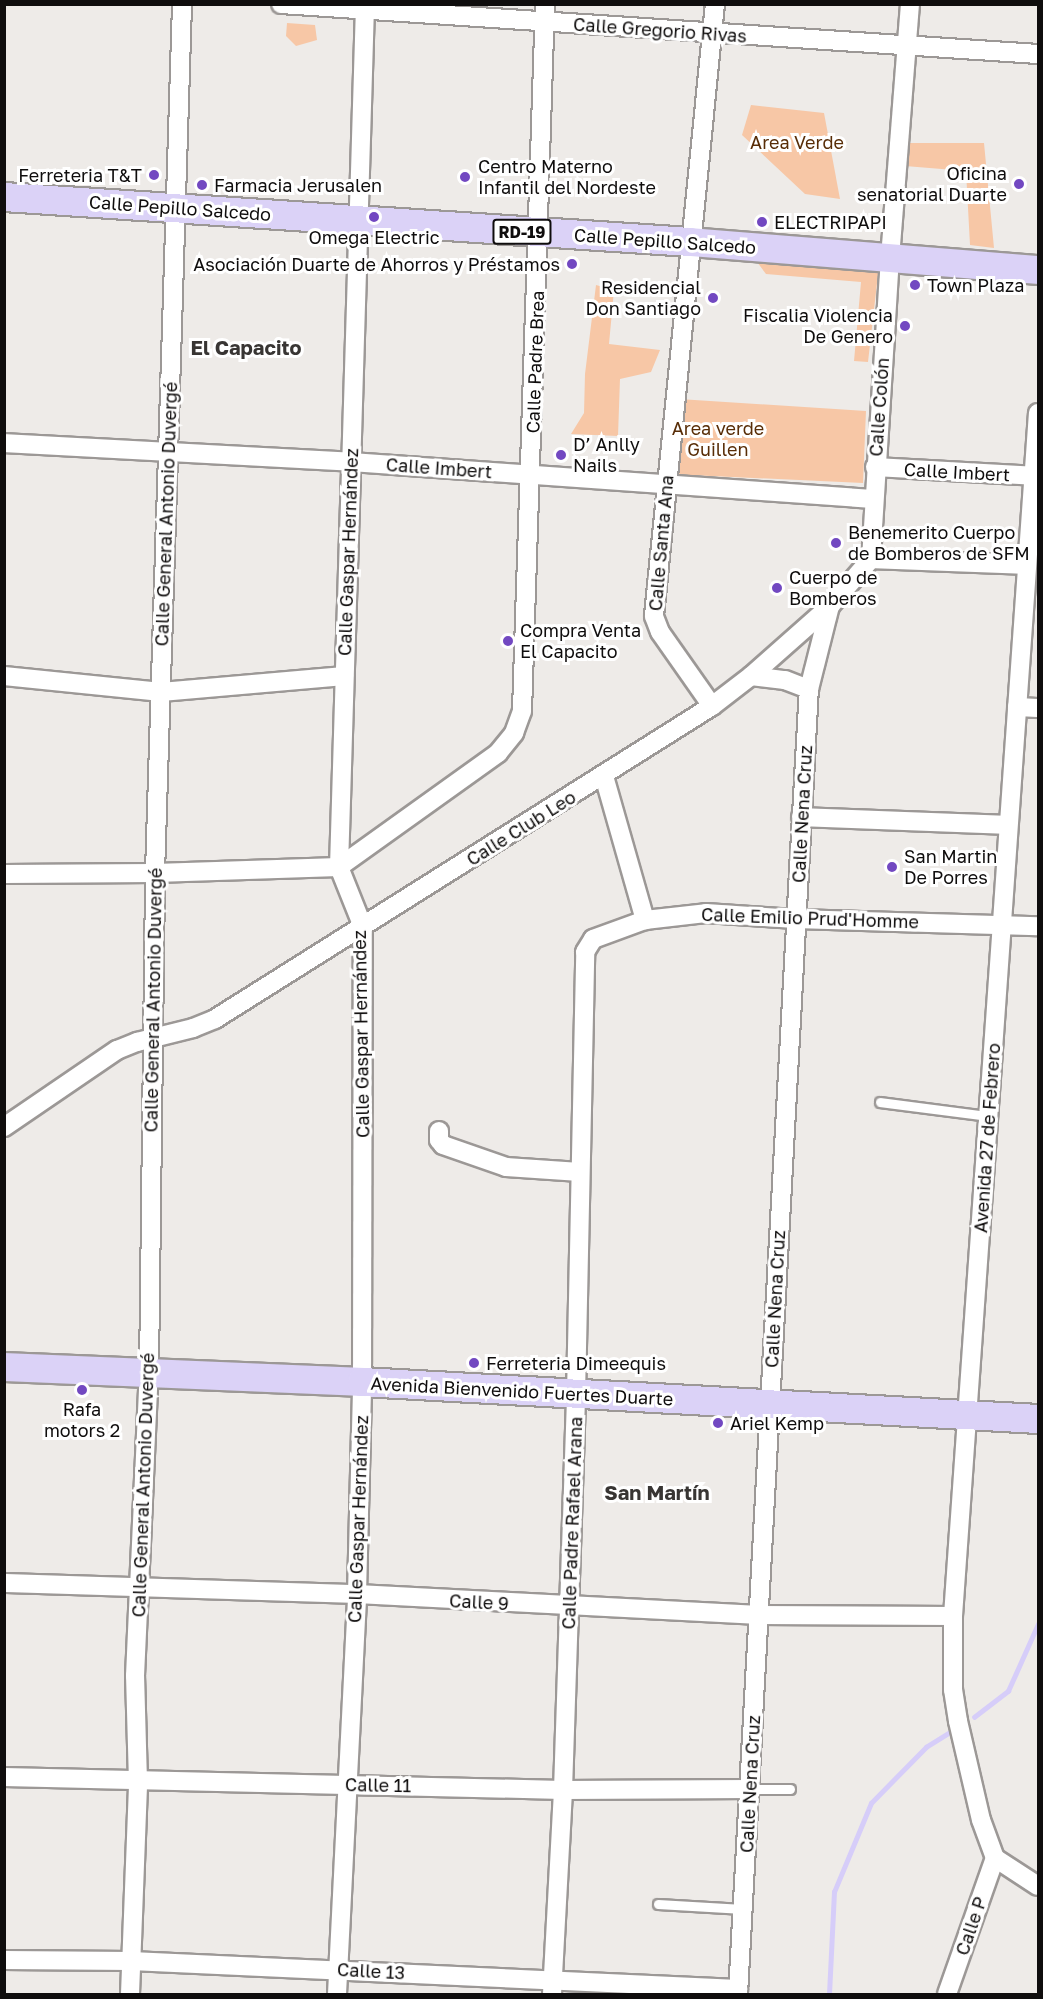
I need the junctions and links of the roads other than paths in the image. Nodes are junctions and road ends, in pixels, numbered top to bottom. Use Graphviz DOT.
graph roads {
  1 [pos="182,4"];
  2 [pos="281,4"];
  3 [pos="715,4"];
  4 [pos="910,4"];
  5 [pos="365,7"];
  6 [pos="544,13"];
  7 [pos="711,34"];
  8 [pos="907,44"];
  9 [pos="1038,54"];
  10 [pos="4,197"];
  11 [pos="178,207"];
  12 [pos="357,219"];
  13 [pos="538,233"];
  14 [pos="690,242"];
  15 [pos="890,258"];
  16 [pos="1038,270"];
  17 [pos="1038,413"];
  18 [pos="4,442"];
  19 [pos="166,453"];
  20 [pos="351,462"];
  21 [pos="875,467"];
  22 [pos="531,474"];
  23 [pos="1036,476"];
  24 [pos="666,483"];
  25 [pos="873,498"];
  26 [pos="871,559"];
  27 [pos="1027,565"];
  28 [pos="830,606"];
  29 [pos="4,676"];
  30 [pos="344,676"];
  31 [pos="751,676"];
  32 [pos="809,688"];
  33 [pos="161,692"];
  34 [pos="712,706"];
  35 [pos="1017,707"];
  36 [pos="1038,708"];
  37 [pos="604,776"];
  38 [pos="801,817"];
  39 [pos="1008,825"];
  40 [pos="339,867"];
  41 [pos="155,873"];
  42 [pos="4,874"];
  43 [pos="795,919"];
  44 [pos="645,920"];
  45 [pos="1001,925"];
  46 [pos="1038,926"];
  47 [pos="363,927"];
  48 [pos="589,944"];
  49 [pos="152,1039"];
  50 [pos="880,1102"];
  51 [pos="988,1116"];
  52 [pos="4,1127"];
  53 [pos="439,1131"];
  54 [pos="580,1172"];
  55 [pos="4,1367"];
  56 [pos="148,1372"];
  57 [pos="362,1382"];
  58 [pos="576,1395"];
  59 [pos="770,1405"];
  60 [pos="968,1416"];
  61 [pos="1038,1419"];
  62 [pos="4,1583"];
  63 [pos="139,1587"];
  64 [pos="357,1594"];
  65 [pos="569,1607"];
  66 [pos="759,1615"];
  67 [pos="953,1616"];
  68 [pos="4,1777"];
  69 [pos="138,1782"];
  70 [pos="347,1784"];
  71 [pos="751,1789"];
  72 [pos="790,1789"];
  73 [pos="563,1790"];
  74 [pos="995,1858"];
  75 [pos="1038,1886"];
  76 [pos="658,1904"];
  77 [pos="743,1909"];
  78 [pos="4,1960"];
  79 [pos="131,1961"];
  80 [pos="337,1969"];
  81 [pos="553,1988"];
  82 [pos="738,1992"];
  83 [pos="130,1995"];
  84 [pos="337,1995"];
  85 [pos="947,1995"];
  1 -- 11 [label="street, Calle General Antonio Duvergé"];
  2 -- 5 [label="street, Calle Gregorio Rivas"];
  3 -- 7 [label="street, Calle Santa Ana"];
  4 -- 8 [label="street, Calle Colón"];
  5 -- 6 [label="street, Calle Gregorio Rivas"];
  5 -- 12 [label="street, Calle Gaspar Hernández"];
  6 -- 7 [label="street, Calle Gregorio Rivas"];
  6 -- 13 [label="street, Calle Padre Brea"];
  7 -- 8 [label="street, Calle Gregorio Rivas"];
  7 -- 14 [label="street, Calle Santa Ana"];
  8 -- 9 [label="street, Calle Gregorio Rivas"];
  8 -- 15 [label="street, Calle Colón"];
  10 -- 11 [label="main road, Calle Pepillo Salcedo / RD-19"];
  11 -- 12 [label="main road, Calle Pepillo Salcedo / RD-19"];
  11 -- 19 [label="street, Calle General Antonio Duvergé"];
  12 -- 13 [label="main road, Calle Pepillo Salcedo / RD-19"];
  12 -- 20 [label="street, Calle Gaspar Hernández"];
  13 -- 14 [label="main road, Calle Pepillo Salcedo / RD-19"];
  13 -- 22 [label="street, Calle Padre Brea"];
  14 -- 15 [label="main road, Calle Pepillo Salcedo / RD-19"];
  14 -- 24 [label="street, Calle Santa Ana"];
  15 -- 16 [label="main road, Calle Pepillo Salcedo / RD-19"];
  15 -- 21 [label="street, Calle Colón"];
  17 -- 23 [label="street, Avenida 27 de Febrero"];
  18 -- 19 [label="street, Calle Imbert"];
  19 -- 20 [label="street, Calle Imbert"];
  19 -- 33 [label="street, Calle General Antonio Duvergé"];
  20 -- 22 [label="street, Calle Imbert"];
  20 -- 30 [label="street, Calle Gaspar Hernández"];
  21 -- 23 [label="street, Calle Imbert"];
  21 -- 25 [label="street, Calle Colón"];
  22 -- 24 [label="street, Calle Imbert"];
  22 -- 40 [label="street, Calle Padre Brea"];
  23 -- 27 [label="street, Avenida 27 de Febrero"];
  24 -- 25 [label="street, Calle Imbert"];
  24 -- 34 [label="street, Calle Santa Ana"];
  25 -- 26 [label="street, Calle Colón"];
  26 -- 27 [label="street"];
  26 -- 28 [label="street, Calle Club Leo"];
  27 -- 35 [label="street, Avenida 27 de Febrero"];
  28 -- 31 [label="street, Calle Club Leo"];
  28 -- 32 [label="street, Calle Nena Cruz"];
  29 -- 33 [label="street"];
  30 -- 33 [label="street"];
  30 -- 40 [label="street, Calle Gaspar Hernández"];
  31 -- 32 [label="street"];
  31 -- 34 [label="street, Calle Club Leo"];
  32 -- 38 [label="street, Calle Nena Cruz"];
  33 -- 41 [label="street, Calle General Antonio Duvergé"];
  34 -- 37 [label="street, Calle Club Leo"];
  35 -- 36 [label="street"];
  35 -- 39 [label="street, Avenida 27 de Febrero"];
  37 -- 44 [label="street"];
  37 -- 47 [label="street, Calle Club Leo"];
  38 -- 39 [label="street"];
  38 -- 43 [label="street, Calle Nena Cruz"];
  39 -- 45 [label="street, Avenida 27 de Febrero"];
  40 -- 41 [label="street"];
  40 -- 47 [label="street, Calle Gaspar Hernández"];
  41 -- 42 [label="street"];
  41 -- 49 [label="street, Calle General Antonio Duvergé"];
  43 -- 44 [label="street, Calle Emilio Prud'Homme"];
  43 -- 45 [label="street, Calle Emilio Prud'Homme"];
  43 -- 59 [label="street, Calle Nena Cruz"];
  44 -- 48 [label="street, Calle Emilio Prud'Homme"];
  45 -- 46 [label="street, Calle Emilio Prud'Homme"];
  45 -- 51 [label="street, Avenida 27 de Febrero"];
  47 -- 49 [label="street, Calle Club Leo"];
  47 -- 57 [label="street, Calle Gaspar Hernández"];
  48 -- 54 [label="street, Calle Padre Rafael Arana"];
  49 -- 52 [label="street, Calle Club Leo"];
  49 -- 56 [label="street, Calle General Antonio Duvergé"];
  50 -- 51 [label="lane"];
  51 -- 60 [label="street, Avenida 27 de Febrero"];
  53 -- 54 [label="street"];
  54 -- 58 [label="street, Calle Padre Rafael Arana"];
  55 -- 56 [label="main road, Avenida Bienvenido Fuertes Duarte"];
  56 -- 57 [label="main road, Avenida Bienvenido Fuertes Duarte"];
  56 -- 63 [label="street, Calle General Antonio Duvergé"];
  57 -- 58 [label="main road, Avenida Bienvenido Fuertes Duarte"];
  57 -- 64 [label="street, Calle Gaspar Hernández"];
  58 -- 59 [label="main road, Avenida Bienvenido Fuertes Duarte"];
  58 -- 65 [label="street, Calle Padre Rafael Arana"];
  59 -- 60 [label="main road, Avenida Bienvenido Fuertes Duarte"];
  59 -- 66 [label="street, Calle Nena Cruz"];
  60 -- 61 [label="main road, Avenida Bienvenido Fuertes Duarte"];
  60 -- 67 [label="street, Avenida 27 de Febrero"];
  62 -- 63 [label="street, Calle 9"];
  63 -- 64 [label="street, Calle 9"];
  63 -- 69 [label="street, Calle General Antonio Duvergé"];
  64 -- 65 [label="street, Calle 9"];
  64 -- 70 [label="street, Calle Gaspar Hernández"];
  65 -- 66 [label="street, Calle 9"];
  65 -- 73 [label="street, Calle Padre Rafael Arana"];
  66 -- 67 [label="street, Calle 9"];
  66 -- 71 [label="street, Calle Nena Cruz"];
  67 -- 74 [label="street, Avenida 27 de Febrero"];
  68 -- 69 [label="street, Calle 11"];
  69 -- 70 [label="street, Calle 11"];
  69 -- 79 [label="street, Calle General Antonio Duvergé"];
  70 -- 73 [label="street, Calle 11"];
  70 -- 80 [label="street, Calle Gaspar Hernández"];
  71 -- 72 [label="lane"];
  71 -- 73 [label="street, Calle 11"];
  71 -- 77 [label="street, Calle Nena Cruz"];
  73 -- 81 [label="street, Calle Padre Rafael Arana"];
  74 -- 75 [label="street"];
  74 -- 85 [label="street, Calle P"];
  76 -- 77 [label="lane"];
  77 -- 82 [label="street, Calle Nena Cruz"];
  78 -- 79 [label="street, Calle 13"];
  79 -- 80 [label="street, Calle 13"];
  79 -- 83 [label="street, Calle General Antonio Duvergé"];
  80 -- 81 [label="street, Calle 13"];
  80 -- 84 [label="street, Calle Gaspar Hernández"];
  81 -- 82 [label="street, Calle 13"];
}
